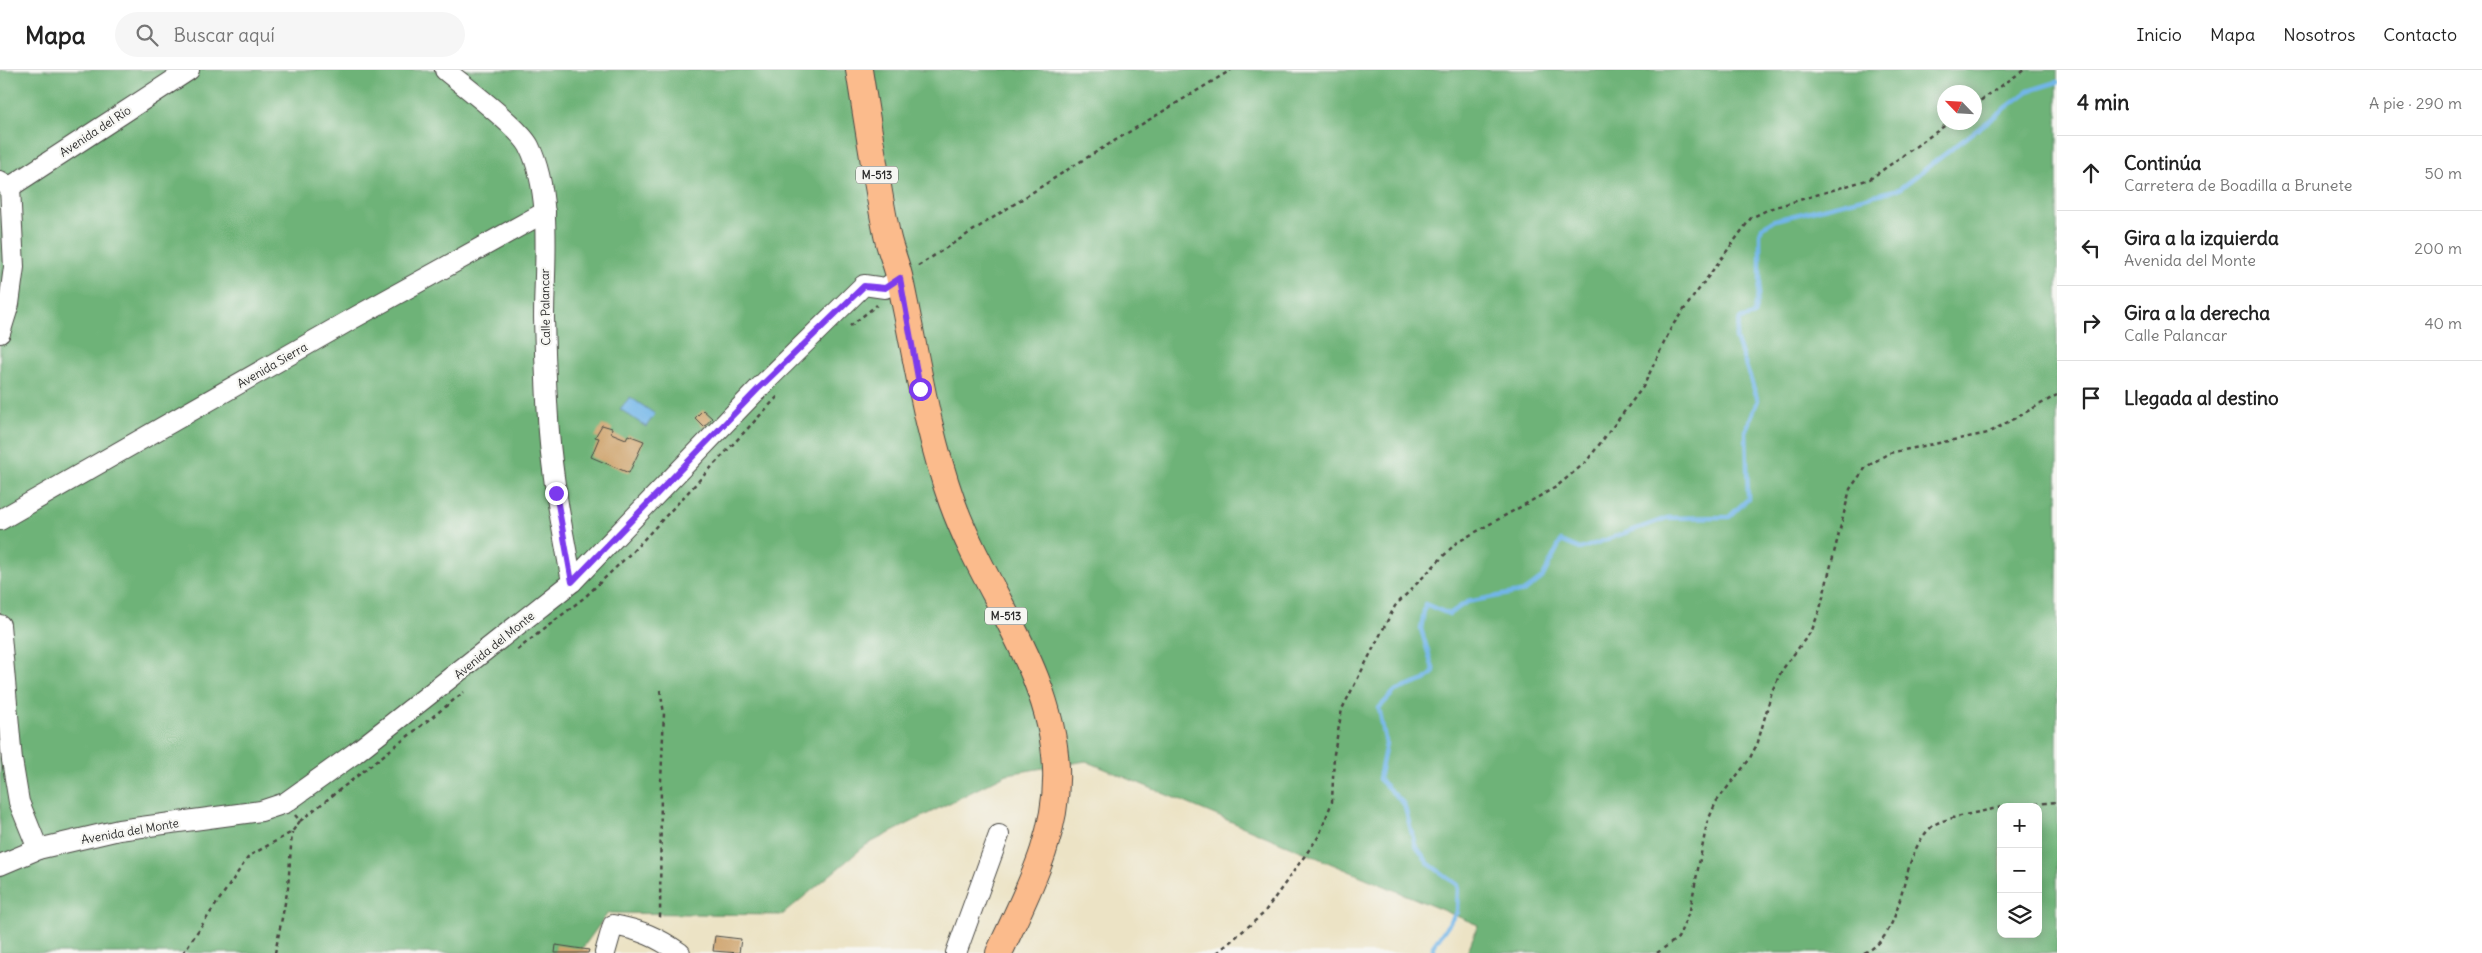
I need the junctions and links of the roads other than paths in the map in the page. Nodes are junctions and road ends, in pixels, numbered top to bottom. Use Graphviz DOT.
graph roads {
  1 [pos="189,70"];
  2 [pos="444,70"];
  3 [pos="859,70"];
  4 [pos="874,70"];
  5 [pos="5,184"];
  6 [pos="545,212"];
  7 [pos="900,278"];
  8 [pos="0,333"];
  9 [pos="0,520"];
  10 [pos="572,582"];
  11 [pos="0,625"];
  12 [pos="1000,835"];
  13 [pos="38,849"];
  14 [pos="0,865"];
  15 [pos="605,953"];
  16 [pos="680,953"];
  17 [pos="956,953"];
  18 [pos="999,953"];
  1 -- 5 [label="street, Avenida del Río"];
  2 -- 6 [label="street, Calle Palancar"];
  3 -- 7 [label="main road, M-513"];
  4 -- 7 [label="main road, M-513"];
  5 -- 8 [label="street"];
  6 -- 9 [label="street, Avenida Sierra"];
  6 -- 10 [label="street, Calle Palancar"];
  7 -- 10 [label="street, Avenida del Monte"];
  7 -- 18 [label="main road, M-513"];
  10 -- 13 [label="street, Avenida del Monte"];
  11 -- 13 [label="street"];
  12 -- 17 [label="street"];
  13 -- 14 [label="street, Avenida del Monte"];
  15 -- 16 [label="street"];
}
